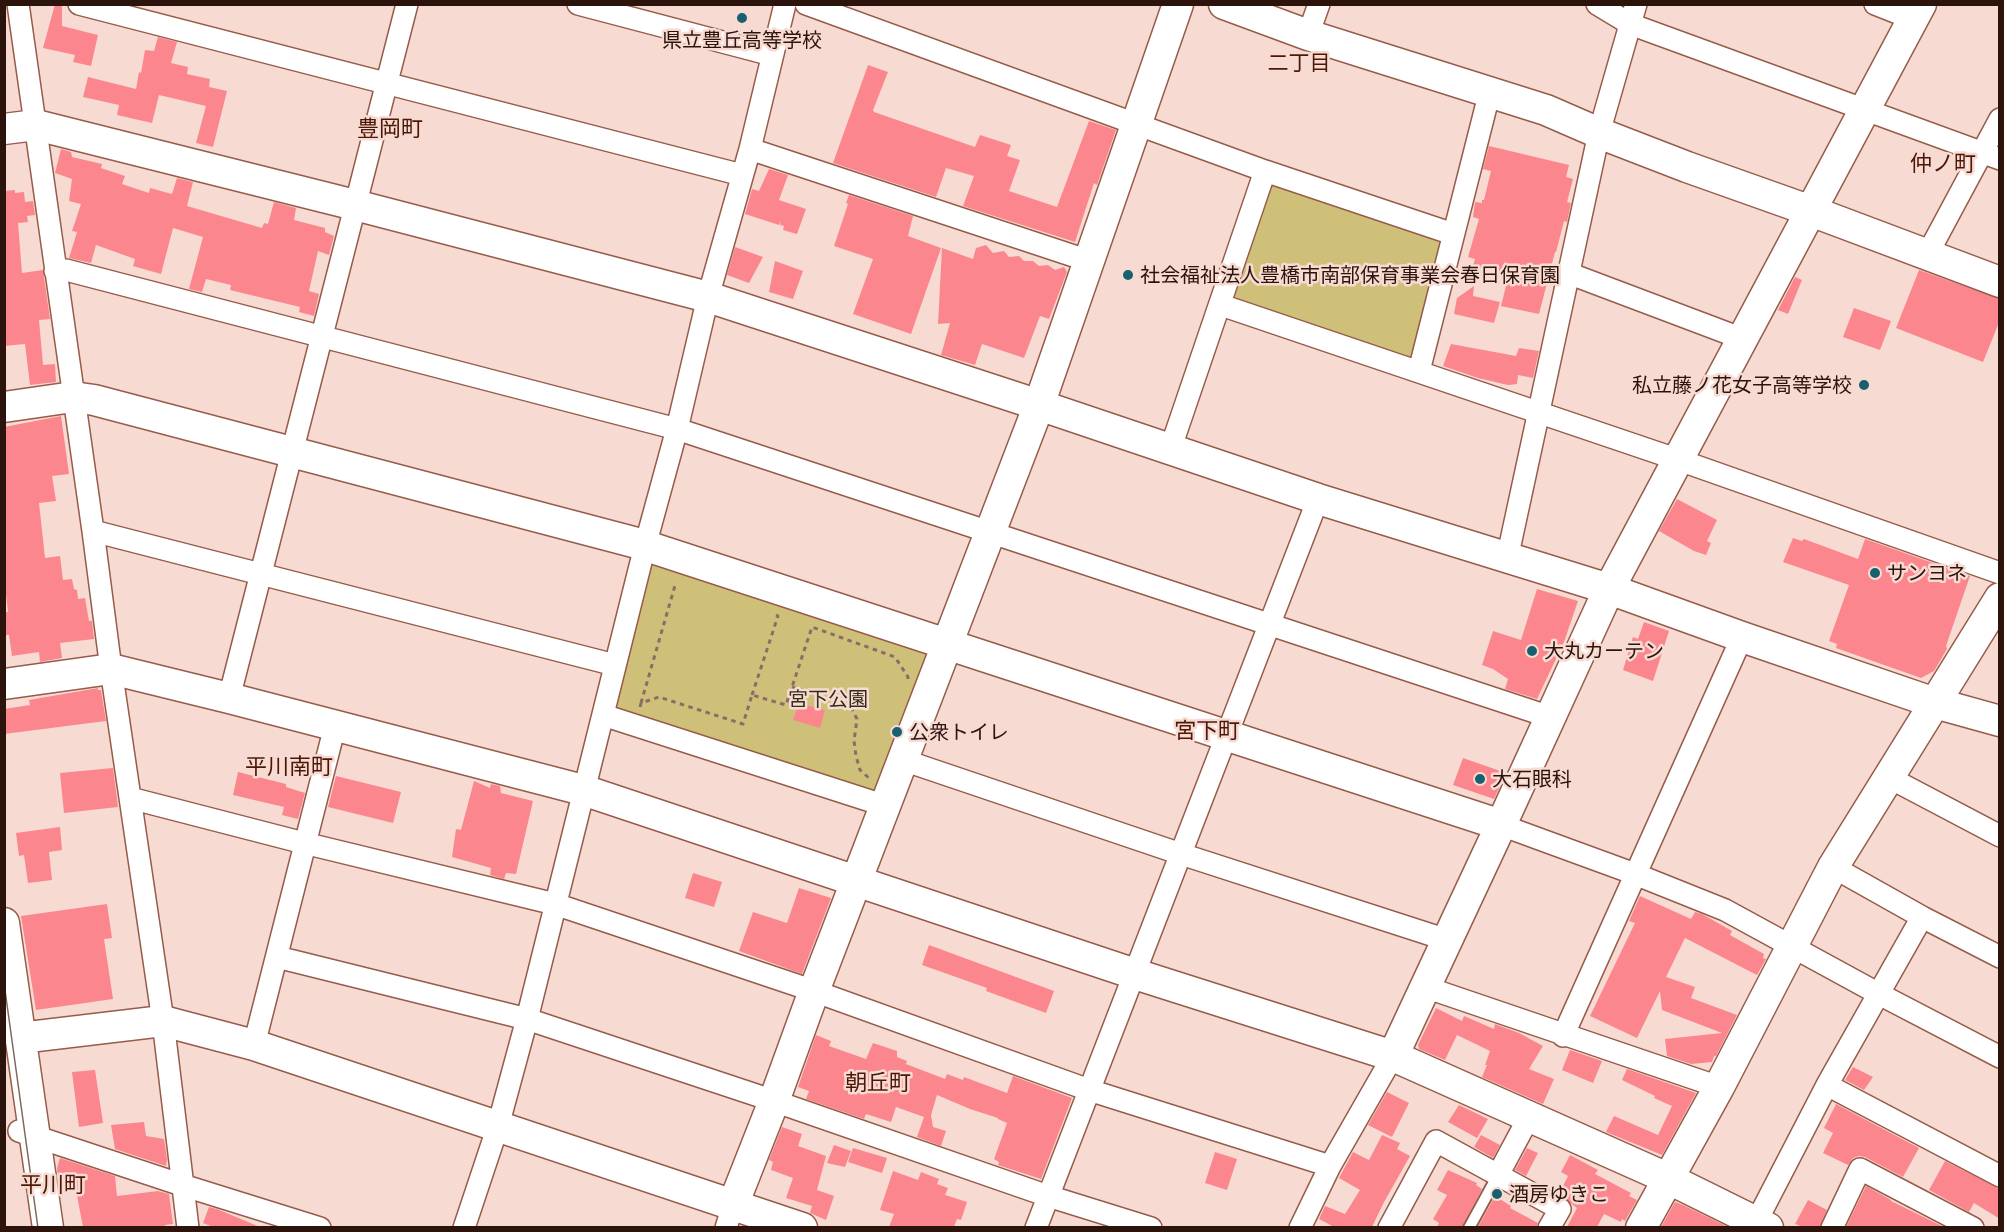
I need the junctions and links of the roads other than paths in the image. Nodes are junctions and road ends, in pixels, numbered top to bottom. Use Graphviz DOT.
graph roads {
  1 [pos="18,4"];
  2 [pos="79,4"];
  3 [pos="407,4"];
  4 [pos="578,4"];
  5 [pos="785,4"];
  6 [pos="806,4"];
  7 [pos="1178,4"];
  8 [pos="1224,4"];
  9 [pos="1319,4"];
  10 [pos="1596,4"];
  11 [pos="1875,4"];
  12 [pos="104,8"];
  13 [pos="1917,12"];
  14 [pos="1633,14"];
  15 [pos="1308,35"];
  16 [pos="772,55"];
  17 [pos="387,84"];
  18 [pos="1490,91"];
  19 [pos="1865,111"];
  20 [pos="2000,119"];
  21 [pos="1137,124"];
  22 [pos="36,125"];
  23 [pos="4,129"];
  24 [pos="1599,133"];
  25 [pos="750,149"];
  26 [pos="1990,156"];
  27 [pos="1266,171"];
  28 [pos="742,175"];
  29 [pos="355,205"];
  30 [pos="1811,211"];
  31 [pos="1453,234"];
  32 [pos="1927,255"];
  33 [pos="1089,261"];
  34 [pos="55,271"];
  35 [pos="1568,273"];
  36 [pos="2000,282"];
  37 [pos="708,297"];
  38 [pos="1221,305"];
  39 [pos="322,336"];
  40 [pos="1743,339"];
  41 [pos="1419,371"];
  42 [pos="73,397"];
  43 [pos="1040,405"];
  44 [pos="4,407"];
  45 [pos="1538,412"];
  46 [pos="677,429"];
  47 [pos="1170,450"];
  48 [pos="292,453"];
  49 [pos="1679,460"];
  50 [pos="1318,499"];
  51 [pos="93,531"];
  52 [pos="990,533"];
  53 [pos="645,546"];
  54 [pos="1507,559"];
  55 [pos="2000,573"];
  56 [pos="262,575"];
  57 [pos="1609,589"];
  58 [pos="2000,598"];
  59 [pos="1269,625"];
  60 [pos="1742,638"];
  61 [pos="948,644"];
  62 [pos="615,665"];
  63 [pos="111,669"];
  64 [pos="4,684"];
  65 [pos="229,698"];
  66 [pos="1935,703"];
  67 [pos="603,715"];
  68 [pos="1550,717"];
  69 [pos="2000,721"];
  70 [pos="335,726"];
  71 [pos="1227,735"];
  72 [pos="903,760"];
  73 [pos="1888,777"];
  74 [pos="583,790"];
  75 [pos="130,798"];
  76 [pos="886,806"];
  77 [pos="1501,825"];
  78 [pos="2000,836"];
  79 [pos="304,843"];
  80 [pos="1181,854"];
  81 [pos="1833,867"];
  82 [pos="1635,874"];
  83 [pos="856,881"];
  84 [pos="555,904"];
  85 [pos="1922,916"];
  86 [pos="4,923"];
  87 [pos="1448,939"];
  88 [pos="1792,946"];
  89 [pos="277,957"];
  90 [pos="2000,957"];
  91 [pos="1135,974"];
  92 [pos="1425,987"];
  93 [pos="813,991"];
  94 [pos="1879,994"];
  95 [pos="527,1018"];
  96 [pos="163,1021"];
  97 [pos="1563,1035"];
  98 [pos="9,1037"];
  99 [pos="254,1045"];
  100 [pos="1393,1056"];
  101 [pos="2000,1057"];
  102 [pos="1827,1085"];
  103 [pos="1719,1088"];
  104 [pos="1089,1090"];
  105 [pos="774,1101"];
  106 [pos="1529,1118"];
  107 [pos="498,1126"];
  108 [pos="27,1134"];
  109 [pos="1330,1166"];
  110 [pos="1498,1175"];
  111 [pos="2000,1176"];
  112 [pos="1667,1178"];
  113 [pos="182,1185"];
  114 [pos="1048,1196"];
  115 [pos="729,1216"];
  116 [pos="1759,1226"];
  117 [pos="31,1227"];
  118 [pos="48,1227"];
  119 [pos="188,1227"];
  120 [pos="320,1227"];
  121 [pos="464,1227"];
  122 [pos="801,1227"];
  123 [pos="1036,1227"];
  124 [pos="1151,1227"];
  125 [pos="1300,1227"];
  126 [pos="1389,1227"];
  127 [pos="1469,1227"];
  128 [pos="1550,1227"];
  129 [pos="1641,1227"];
  130 [pos="1832,1227"];
  131 [pos="1973,1227"];
  1 -- 22 [label="street"];
  2 -- 12 [label="street"];
  3 -- 17 [label="street"];
  4 -- 16 [label="street"];
  5 -- 16 [label="street"];
  6 -- 21 [label="street"];
  7 -- 21 [label="street"];
  8 -- 15 [label="street"];
  9 -- 15 [label="street"];
  10 -- 14 [label="street"];
  11 -- 13 [label="street"];
  12 -- 17 [label="street"];
  13 -- 19 [label="street"];
  14 -- 19 [label="street"];
  14 -- 24 [label="street"];
  15 -- 18 [label="street"];
  16 -- 25 [label="street"];
  17 -- 28 [label="street"];
  17 -- 29 [label="street"];
  18 -- 24 [label="street"];
  18 -- 31 [label="street"];
  19 -- 26 [label="street"];
  19 -- 30 [label="street"];
  20 -- 26 [label="street"];
  21 -- 27 [label="street"];
  21 -- 33 [label="street"];
  22 -- 23 [label="street"];
  22 -- 29 [label="street"];
  22 -- 34 [label="street"];
  24 -- 30 [label="street"];
  24 -- 35 [label="street"];
  25 -- 28 [label="street"];
  25 -- 33 [label="street"];
  26 -- 32 [label="street"];
  27 -- 31 [label="street"];
  27 -- 38 [label="street"];
  28 -- 37 [label="street"];
  29 -- 37 [label="street"];
  29 -- 39 [label="street"];
  30 -- 32 [label="street"];
  30 -- 40 [label="street"];
  31 -- 41 [label="street"];
  32 -- 36 [label="street"];
  33 -- 43 [label="street"];
  34 -- 39 [label="street"];
  34 -- 42 [label="street"];
  35 -- 40 [label="street"];
  35 -- 45 [label="street"];
  37 -- 43 [label="street"];
  37 -- 46 [label="street"];
  38 -- 41 [label="street"];
  38 -- 47 [label="street"];
  39 -- 46 [label="street"];
  39 -- 48 [label="street"];
  40 -- 49 [label="street"];
  41 -- 45 [label="street"];
  42 -- 44 [label="street"];
  42 -- 48 [label="street"];
  42 -- 51 [label="street"];
  43 -- 47 [label="street"];
  43 -- 52 [label="street"];
  45 -- 49 [label="street"];
  45 -- 54 [label="street"];
  46 -- 52 [label="street"];
  46 -- 53 [label="street"];
  47 -- 50 [label="street"];
  48 -- 53 [label="street"];
  48 -- 56 [label="street"];
  49 -- 55 [label="street"];
  49 -- 57 [label="street"];
  50 -- 54 [label="street"];
  50 -- 59 [label="street"];
  51 -- 56 [label="street"];
  51 -- 63 [label="street"];
  52 -- 59 [label="street"];
  52 -- 61 [label="street"];
  53 -- 61 [label="street"];
  53 -- 62 [label="street"];
  54 -- 57 [label="street"];
  56 -- 62 [label="street"];
  56 -- 65 [label="street"];
  57 -- 60 [label="street"];
  57 -- 68 [label="street"];
  58 -- 66 [label="street"];
  59 -- 68 [label="street"];
  59 -- 71 [label="street"];
  60 -- 66 [label="street"];
  60 -- 82 [label="street"];
  61 -- 71 [label="street"];
  61 -- 72 [label="street"];
  62 -- 67 [label="street"];
  63 -- 64 [label="street"];
  63 -- 65 [label="street"];
  63 -- 75 [label="street"];
  65 -- 70 [label="street"];
  66 -- 69 [label="street"];
  66 -- 73 [label="street"];
  67 -- 74 [label="street"];
  67 -- 76 [label="street"];
  68 -- 77 [label="street"];
  70 -- 74 [label="street"];
  70 -- 79 [label="street"];
  71 -- 77 [label="street"];
  71 -- 80 [label="street"];
  72 -- 76 [label="street"];
  72 -- 80 [label="street"];
  73 -- 78 [label="street"];
  73 -- 81 [label="street"];
  74 -- 83 [label="street"];
  74 -- 84 [label="street"];
  75 -- 79 [label="street"];
  75 -- 96 [label="street"];
  76 -- 83 [label="street"];
  77 -- 82 [label="street"];
  77 -- 87 [label="street"];
  79 -- 84 [label="street"];
  79 -- 89 [label="street"];
  80 -- 87 [label="street"];
  80 -- 91 [label="street"];
  81 -- 85 [label="street"];
  81 -- 88 [label="street"];
  82 -- 88 [label="street"];
  82 -- 97 [label="street"];
  83 -- 91 [label="street"];
  83 -- 93 [label="street"];
  84 -- 93 [label="street"];
  84 -- 95 [label="street"];
  85 -- 90 [label="street"];
  85 -- 94 [label="street"];
  86 -- 98 [label="street"];
  87 -- 92 [label="street"];
  88 -- 94 [label="street"];
  88 -- 103 [label="street"];
  89 -- 95 [label="street"];
  89 -- 99 [label="street"];
  91 -- 100 [label="street"];
  91 -- 104 [label="street"];
  92 -- 97 [label="street"];
  92 -- 100 [label="street"];
  93 -- 104 [label="street"];
  93 -- 105 [label="street"];
  94 -- 101 [label="street"];
  94 -- 102 [label="street"];
  95 -- 105 [label="street"];
  95 -- 107 [label="street"];
  96 -- 98 [label="street"];
  96 -- 99 [label="street"];
  96 -- 113 [label="street"];
  97 -- 103 [label="street"];
  98 -- 108 [label="street"];
  99 -- 107 [label="street"];
  100 -- 106 [label="street"];
  100 -- 109 [label="street"];
  102 -- 111 [label="street"];
  102 -- 116 [label="street"];
  103 -- 112 [label="street"];
  104 -- 109 [label="street"];
  104 -- 114 [label="street"];
  105 -- 114 [label="street"];
  105 -- 115 [label="street"];
  106 -- 110 [label="street"];
  106 -- 112 [label="street"];
  107 -- 115 [label="street"];
  107 -- 121 [label="street"];
  108 -- 113 [label="street"];
  108 -- 117 [label="street"];
  108 -- 118 [label="street"];
  109 -- 125 [label="street"];
  110 -- 126 [label="street"];
  110 -- 127 [label="lane"];
  110 -- 128 [label="street"];
  112 -- 116 [label="street"];
  112 -- 129 [label="street"];
  113 -- 119 [label="street"];
  113 -- 120 [label="street"];
  114 -- 123 [label="street"];
  114 -- 124 [label="street"];
  115 -- 122 [label="street"];
  130 -- 131 [label="street"];
}
